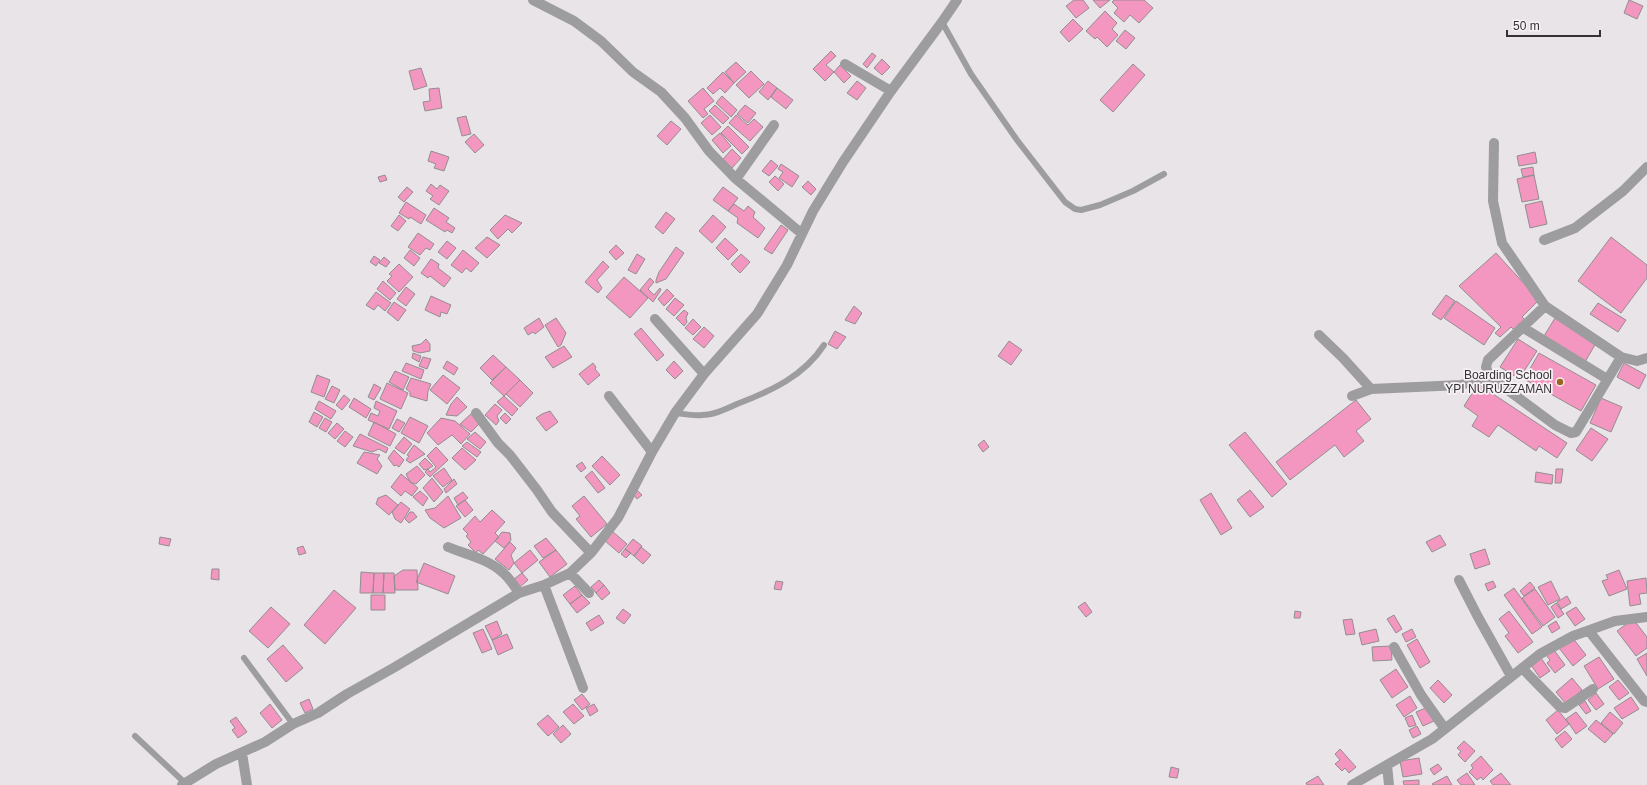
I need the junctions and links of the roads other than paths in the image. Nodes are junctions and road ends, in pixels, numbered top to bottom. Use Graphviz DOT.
graph roads {
  1 [pos="533,0"];
  2 [pos="957,0"];
  3 [pos="942,22"];
  4 [pos="845,64"];
  5 [pos="891,91"];
  6 [pos="774,125"];
  7 [pos="1494,142"];
  8 [pos="1647,167"];
  9 [pos="1164,174"];
  10 [pos="736,179"];
  11 [pos="801,234"];
  12 [pos="1544,240"];
  13 [pos="1545,306"];
  14 [pos="655,319"];
  15 [pos="1522,327"];
  16 [pos="1319,335"];
  17 [pos="824,345"];
  18 [pos="1621,357"];
  19 [pos="1647,358"];
  20 [pos="704,374"];
  21 [pos="1489,376"];
  22 [pos="1607,380"];
  23 [pos="1372,389"];
  24 [pos="609,396"];
  25 [pos="1352,396"];
  26 [pos="476,413"];
  27 [pos="675,413"];
  28 [pos="652,452"];
  29 [pos="448,547"];
  30 [pos="591,553"];
  31 [pos="570,573"];
  32 [pos="1460,580"];
  33 [pos="544,585"];
  34 [pos="520,593"];
  35 [pos="589,593"];
  36 [pos="1647,617"];
  37 [pos="1588,631"];
  38 [pos="1394,647"];
  39 [pos="244,658"];
  40 [pos="1522,668"];
  41 [pos="1511,676"];
  42 [pos="583,688"];
  43 [pos="1593,689"];
  44 [pos="1647,702"];
  45 [pos="293,724"];
  46 [pos="1445,729"];
  47 [pos="135,736"];
  48 [pos="242,753"];
  49 [pos="1387,765"];
  50 [pos="184,784"];
  51 [pos="247,785"];
  52 [pos="1352,785"];
  53 [pos="1389,785"];
  1 -- 10 [label="street"];
  2 -- 3 [label="street"];
  3 -- 5 [label="street"];
  3 -- 9 [label="lane"];
  4 -- 5 [label="street"];
  5 -- 11 [label="street"];
  6 -- 10 [label="street"];
  7 -- 13 [label="street"];
  8 -- 12 [label="street"];
  10 -- 11 [label="street"];
  11 -- 20 [label="street"];
  13 -- 15 [label="street"];
  13 -- 18 [label="street"];
  14 -- 20 [label="street"];
  15 -- 21 [label="street"];
  15 -- 22 [label="street"];
  16 -- 23 [label="street"];
  17 -- 27 [label="lane"];
  18 -- 19 [label="street"];
  18 -- 22 [label="street"];
  20 -- 27 [label="street"];
  21 -- 22 [label="street"];
  21 -- 23 [label="street"];
  23 -- 25 [label="street"];
  24 -- 28 [label="street"];
  26 -- 30 [label="street"];
  27 -- 28 [label="street"];
  28 -- 30 [label="street"];
  29 -- 34 [label="street"];
  30 -- 31 [label="street"];
  31 -- 33 [label="street"];
  31 -- 35 [label="street"];
  32 -- 41 [label="street"];
  33 -- 34 [label="street"];
  33 -- 42 [label="street"];
  34 -- 45 [label="street"];
  36 -- 37 [label="street"];
  37 -- 40 [label="street"];
  37 -- 44 [label="street"];
  38 -- 46 [label="street"];
  39 -- 45 [label="lane"];
  40 -- 41 [label="street"];
  40 -- 43 [label="street"];
  41 -- 46 [label="street"];
  45 -- 48 [label="street"];
  46 -- 49 [label="street"];
  47 -- 50 [label="lane"];
  48 -- 50 [label="street"];
  48 -- 51 [label="street"];
  49 -- 52 [label="street"];
  49 -- 53 [label="street"];
}
